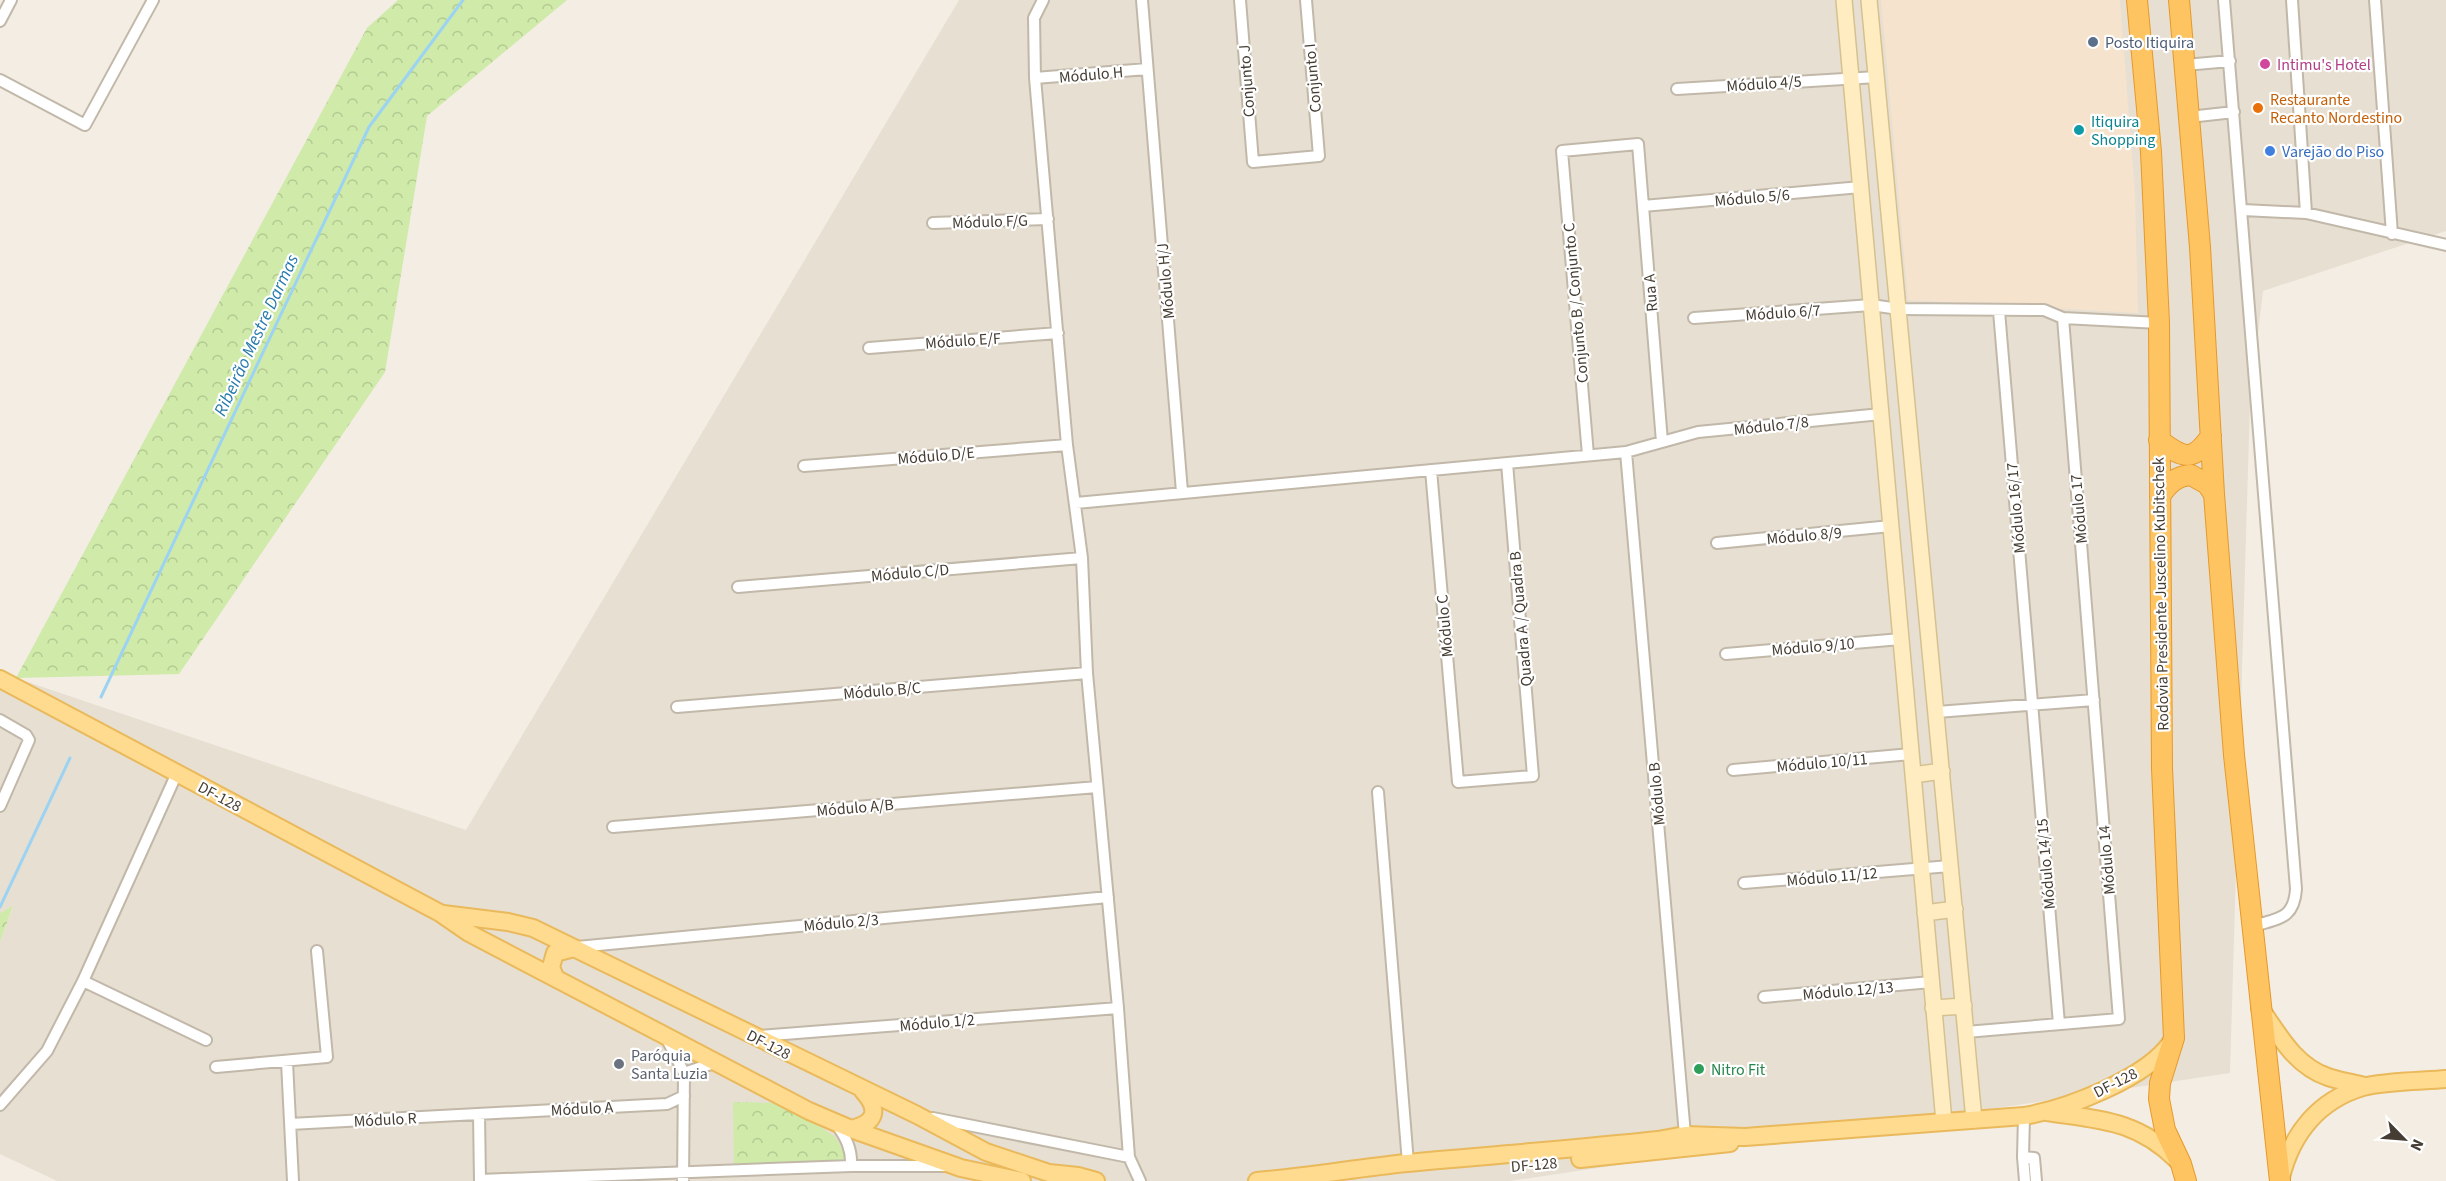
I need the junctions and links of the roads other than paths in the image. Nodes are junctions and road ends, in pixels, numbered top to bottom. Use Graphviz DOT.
graph roads {
  1 [pos="11,0"];
  2 [pos="153,0"];
  3 [pos="1043,0"];
  4 [pos="1142,0"];
  5 [pos="1240,0"];
  6 [pos="1306,0"];
  7 [pos="1844,0"];
  8 [pos="1869,0"];
  9 [pos="2137,0"];
  10 [pos="2179,0"];
  11 [pos="2224,0"];
  12 [pos="2292,0"];
  13 [pos="2375,0"];
  14 [pos="0,21"];
  15 [pos="2230,61"];
  16 [pos="2185,65"];
  17 [pos="1147,69"];
  18 [pos="1851,77"];
  19 [pos="1877,77"];
  20 [pos="1035,78"];
  21 [pos="0,80"];
  22 [pos="1677,88"];
  23 [pos="2234,112"];
  24 [pos="2189,117"];
  25 [pos="1562,151"];
  26 [pos="1319,156"];
  27 [pos="1861,188"];
  28 [pos="1643,206"];
  29 [pos="2243,210"];
  30 [pos="2306,213"];
  31 [pos="1048,219"];
  32 [pos="933,224"];
  33 [pos="2392,234"];
  34 [pos="2446,244"];
  35 [pos="1871,305"];
  36 [pos="1899,309"];
  37 [pos="1999,311"];
  38 [pos="1694,318"];
  39 [pos="2063,318"];
  40 [pos="2159,323"];
  41 [pos="1058,333"];
  42 [pos="869,348"];
  43 [pos="1881,414"];
  44 [pos="2211,436"];
  45 [pos="2159,440"];
  46 [pos="1662,442"];
  47 [pos="1067,445"];
  48 [pos="1626,452"];
  49 [pos="1588,455"];
  50 [pos="1507,463"];
  51 [pos="804,466"];
  52 [pos="1431,470"];
  53 [pos="1182,492"];
  54 [pos="2214,494"];
  55 [pos="2160,496"];
  56 [pos="1076,503"];
  57 [pos="1891,526"];
  58 [pos="1717,543"];
  59 [pos="1082,558"];
  60 [pos="1922,561"];
  61 [pos="1894,564"];
  62 [pos="738,586"];
  63 [pos="1901,639"];
  64 [pos="1726,654"];
  65 [pos="1087,673"];
  66 [pos="0,679"];
  67 [pos="2094,700"];
  68 [pos="2032,705"];
  69 [pos="677,706"];
  70 [pos="1937,712"];
  71 [pos="0,720"];
  72 [pos="1911,754"];
  73 [pos="1733,770"];
  74 [pos="1942,771"];
  75 [pos="177,773"];
  76 [pos="1913,775"];
  77 [pos="1458,782"];
  78 [pos="1097,787"];
  79 [pos="1378,792"];
  80 [pos="0,806"];
  81 [pos="613,826"];
  82 [pos="1950,866"];
  83 [pos="1921,869"];
  84 [pos="1744,883"];
  85 [pos="1108,897"];
  86 [pos="1955,909"];
  87 [pos="440,913"];
  88 [pos="1925,913"];
  89 [pos="2254,926"];
  90 [pos="573,948"];
  91 [pos="317,951"];
  92 [pos="555,978"];
  93 [pos="83,981"];
  94 [pos="1931,982"];
  95 [pos="1764,997"];
  96 [pos="1964,1006"];
  97 [pos="1118,1008"];
  98 [pos="1933,1008"];
  99 [pos="2260,1008"];
  100 [pos="2059,1024"];
  101 [pos="1966,1032"];
  102 [pos="665,1036"];
  103 [pos="755,1036"];
  104 [pos="2174,1038"];
  105 [pos="206,1040"];
  106 [pos="287,1062"];
  107 [pos="717,1062"];
  108 [pos="216,1067"];
  109 [pos="684,1073"];
  110 [pos="2446,1079"];
  111 [pos="2365,1086"];
  112 [pos="863,1090"];
  113 [pos="684,1096"];
  114 [pos="0,1105"];
  115 [pos="2046,1112"];
  116 [pos="479,1114"];
  117 [pos="917,1115"];
  118 [pos="2024,1116"];
  119 [pos="1974,1120"];
  120 [pos="1944,1122"];
  121 [pos="290,1124"];
  122 [pos="843,1126"];
  123 [pos="1685,1135"];
  124 [pos="1745,1137"];
  125 [pos="1712,1146"];
  126 [pos="1627,1149"];
  127 [pos="1666,1152"];
  128 [pos="1130,1157"];
  129 [pos="2023,1157"];
  130 [pos="1477,1158"];
  131 [pos="1408,1163"];
  132 [pos="850,1166"];
  133 [pos="956,1166"];
  134 [pos="1497,1167"];
  135 [pos="2184,1173"];
  136 [pos="1322,1176"];
  137 [pos="683,1177"];
  138 [pos="293,1181"];
  139 [pos="480,1181"];
  140 [pos="1022,1181"];
  141 [pos="1096,1181"];
  142 [pos="1140,1181"];
  143 [pos="1257,1181"];
  144 [pos="2025,1181"];
  145 [pos="2036,1181"];
  146 [pos="2280,1181"];
  1 -- 14 [label="street"];
  2 -- 21 [label="street"];
  3 -- 20 [label="street"];
  4 -- 17 [label="street, Módulo H/J"];
  5 -- 26 [label="street, Conjunto J"];
  6 -- 26 [label="street, Conjunto I"];
  7 -- 18 [label="street"];
  8 -- 19 [label="street"];
  9 -- 40 [label="highway, Rodovia Presidente Juscelino Kubitschek"];
  10 -- 16 [label="highway"];
  11 -- 15 [label="street"];
  12 -- 30 [label="street"];
  13 -- 33 [label="street"];
  15 -- 16 [label="street"];
  15 -- 23 [label="street"];
  16 -- 24 [label="highway"];
  17 -- 20 [label="street, Módulo H"];
  17 -- 53 [label="street, Módulo H/J"];
  18 -- 19 [label="street, Módulo 4/5"];
  18 -- 22 [label="street, Módulo 4/5"];
  18 -- 27 [label="street"];
  19 -- 36 [label="street"];
  20 -- 31 [label="street"];
  23 -- 24 [label="street"];
  23 -- 29 [label="street"];
  24 -- 44 [label="highway"];
  25 -- 28 [label="street, Rua A"];
  25 -- 49 [label="street, Conjunto B / Conjunto C"];
  27 -- 28 [label="street, Módulo 5/6"];
  27 -- 35 [label="street"];
  28 -- 46 [label="street, Rua A"];
  29 -- 30 [label="street"];
  29 -- 89 [label="street"];
  30 -- 33 [label="street"];
  31 -- 32 [label="street, Módulo F/G"];
  31 -- 41 [label="street"];
  33 -- 34 [label="street"];
  35 -- 36 [label="street, Módulo 6/7"];
  35 -- 38 [label="street, Módulo 6/7"];
  35 -- 43 [label="street"];
  36 -- 37 [label="street, Módulo 6/7"];
  36 -- 60 [label="street"];
  37 -- 39 [label="street, Módulo 6/7"];
  37 -- 68 [label="street, Módulo 16/17"];
  39 -- 40 [label="street, Módulo 6/7"];
  39 -- 67 [label="street, Módulo 17"];
  40 -- 45 [label="highway, Rodovia Presidente Juscelino Kubitschek"];
  41 -- 42 [label="street, Módulo E/F"];
  41 -- 47 [label="street"];
  43 -- 46 [label="street, Módulo 7/8"];
  43 -- 57 [label="street"];
  44 -- 45 [label="highway"];
  44 -- 54 [label="highway"];
  45 -- 55 [label="highway, Rodovia Presidente Juscelino Kubitschek"];
  46 -- 48 [label="street, Módulo 7/8"];
  47 -- 51 [label="street, Módulo D/E"];
  47 -- 56 [label="street"];
  48 -- 49 [label="street, Módulo 7/8"];
  48 -- 123 [label="street, Módulo B"];
  49 -- 50 [label="street, Módulo 7/8"];
  50 -- 52 [label="street, Módulo 7/8"];
  50 -- 77 [label="street, Quadra A / Quadra B"];
  52 -- 53 [label="street, Módulo 7/8"];
  52 -- 77 [label="street, Módulo C"];
  53 -- 56 [label="street, Módulo 7/8"];
  54 -- 55 [label="highway"];
  54 -- 89 [label="highway"];
  55 -- 104 [label="highway, Rodovia Presidente Juscelino Kubitschek"];
  56 -- 59 [label="street"];
  57 -- 58 [label="street, Módulo 8/9"];
  57 -- 61 [label="street"];
  59 -- 62 [label="street, Módulo C/D"];
  59 -- 65 [label="street"];
  60 -- 61 [label="street"];
  60 -- 70 [label="street"];
  61 -- 63 [label="street"];
  63 -- 64 [label="street, Módulo 9/10"];
  63 -- 72 [label="street"];
  65 -- 69 [label="street, Módulo B/C"];
  65 -- 78 [label="street"];
  66 -- 75 [label="main road, DF-128 / DF-128"];
  67 -- 68 [label="street"];
  67 -- 100 [label="street, Módulo 14"];
  68 -- 70 [label="street"];
  68 -- 100 [label="street, Módulo 14/15"];
  70 -- 74 [label="street"];
  71 -- 80 [label="street"];
  72 -- 73 [label="street, Módulo 10/11"];
  72 -- 76 [label="street"];
  74 -- 76 [label="street"];
  74 -- 82 [label="street"];
  75 -- 87 [label="main road, DF-128 / DF-128"];
  75 -- 93 [label="street"];
  76 -- 83 [label="street"];
  78 -- 81 [label="street, Módulo A/B"];
  78 -- 85 [label="street"];
  79 -- 131 [label="street"];
  82 -- 83 [label="street, Módulo 11/12"];
  82 -- 86 [label="street"];
  83 -- 84 [label="street, Módulo 11/12"];
  83 -- 88 [label="street"];
  85 -- 90 [label="street, Módulo 2/3"];
  85 -- 97 [label="street"];
  86 -- 88 [label="street"];
  86 -- 96 [label="street"];
  87 -- 90 [label="main road, DF-128 / DF-128"];
  87 -- 92 [label="main road, DF-128 / DF-128"];
  88 -- 94 [label="street"];
  89 -- 99 [label="highway"];
  90 -- 92 [label="main road"];
  90 -- 103 [label="main road, DF-128 / DF-128"];
  91 -- 106 [label="street"];
  92 -- 102 [label="main road, DF-128 / DF-128"];
  93 -- 105 [label="street"];
  93 -- 114 [label="street"];
  94 -- 95 [label="street, Módulo 12/13"];
  94 -- 98 [label="street"];
  96 -- 98 [label="street"];
  96 -- 101 [label="street"];
  97 -- 103 [label="street, Módulo 1/2"];
  97 -- 128 [label="street"];
  98 -- 120 [label="street"];
  99 -- 111 [label="main road"];
  99 -- 146 [label="highway"];
  100 -- 101 [label="street"];
  101 -- 119 [label="street"];
  102 -- 107 [label="main road, DF-128 / DF-128"];
  102 -- 109 [label="street"];
  103 -- 112 [label="main road, DF-128 / DF-128"];
  104 -- 115 [label="main road, DF-128 / DF-128"];
  104 -- 135 [label="highway, Rodovia Presidente Juscelino Kubitschek"];
  106 -- 108 [label="street"];
  106 -- 121 [label="street"];
  107 -- 109 [label="street"];
  107 -- 122 [label="main road, DF-128 / DF-128"];
  109 -- 113 [label="street"];
  110 -- 111 [label="main road"];
  111 -- 146 [label="main road"];
  112 -- 117 [label="main road, DF-128 / DF-128"];
  112 -- 122 [label="main road"];
  113 -- 116 [label="street, Módulo A"];
  113 -- 137 [label="street"];
  115 -- 118 [label="main road, DF-128 / DF-128"];
  115 -- 135 [label="main road, DF-128 / DF-128"];
  116 -- 121 [label="street, Módulo R"];
  116 -- 139 [label="street"];
  117 -- 128 [label="street"];
  117 -- 141 [label="main road, DF-128 / DF-128"];
  118 -- 119 [label="main road, DF-128 / DF-128"];
  118 -- 129 [label="street"];
  119 -- 120 [label="main road, DF-128 / DF-128"];
  120 -- 124 [label="main road, DF-128 / DF-128"];
  121 -- 138 [label="street"];
  122 -- 132 [label="street"];
  122 -- 133 [label="main road, DF-128 / DF-128"];
  123 -- 124 [label="main road, DF-128 / DF-128"];
  123 -- 125 [label="main road"];
  123 -- 126 [label="main road, DF-128 / DF-128"];
  123 -- 127 [label="main road"];
  124 -- 125 [label="main road, DF-128 / DF-128"];
  125 -- 127 [label="main road, DF-128 / DF-128"];
  126 -- 127 [label="main road, DF-128 / DF-128"];
  126 -- 130 [label="main road, DF-128 / DF-128"];
  126 -- 134 [label="main road, DF-128 / DF-128"];
  128 -- 142 [label="street"];
  129 -- 144 [label="street"];
  129 -- 145 [label="street"];
  130 -- 131 [label="main road, DF-128 / DF-128"];
  130 -- 134 [label="main road"];
  131 -- 136 [label="main road, DF-128 / DF-128"];
  132 -- 133 [label="street"];
  132 -- 137 [label="street"];
  133 -- 140 [label="main road, DF-128 / DF-128"];
  134 -- 136 [label="main road, DF-128 / DF-128"];
  136 -- 143 [label="main road, DF-128 / DF-128"];
  137 -- 139 [label="street"];
}
